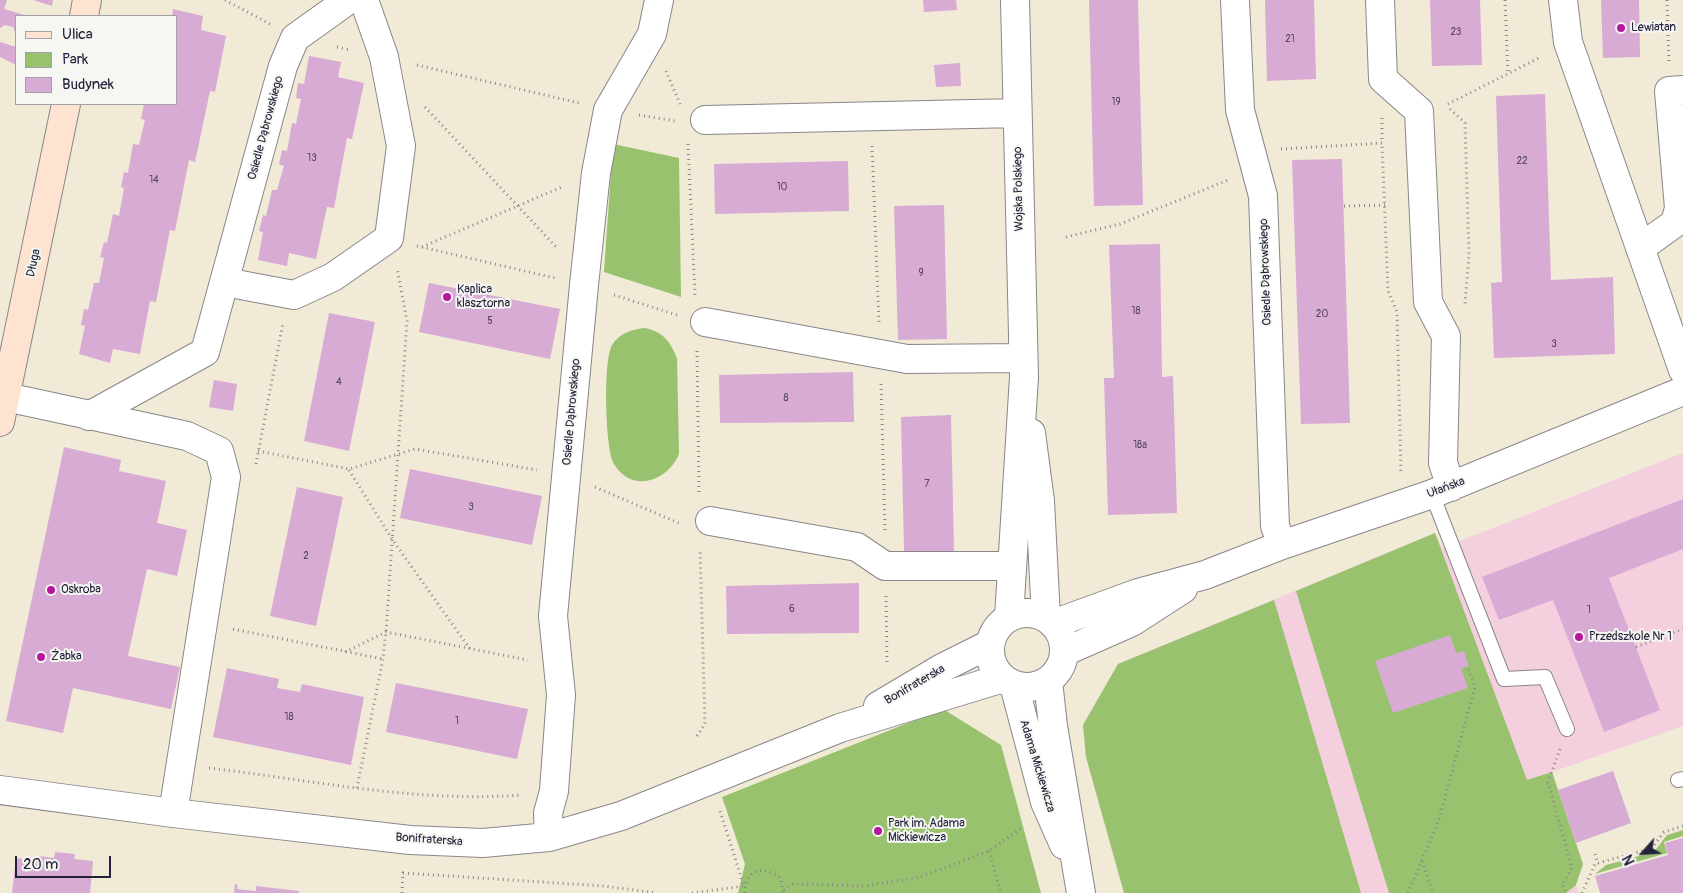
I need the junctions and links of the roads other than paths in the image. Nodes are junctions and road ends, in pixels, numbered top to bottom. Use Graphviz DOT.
graph roads {
  1 [pos="87,0"];
  2 [pos="348,0"];
  3 [pos="364,0"];
  4 [pos="659,0"];
  5 [pos="1014,0"];
  6 [pos="1235,0"];
  7 [pos="1380,0"];
  8 [pos="1562,0"];
  9 [pos="84,15"];
  10 [pos="1676,90"];
  11 [pos="66,105"];
  12 [pos="1017,113"];
  13 [pos="705,120"];
  14 [pos="1681,208"];
  15 [pos="1640,248"];
  16 [pos="225,282"];
  17 [pos="699,322"];
  18 [pos="1024,368"];
  19 [pos="1683,370"];
  20 [pos="1683,392"];
  21 [pos="3,410"];
  22 [pos="89,416"];
  23 [pos="1441,491"];
  24 [pos="703,520"];
  25 [pos="1282,545"];
  26 [pos="1012,566"];
  27 [pos="1205,575"];
  28 [pos="1009,617"];
  29 [pos="1049,621"];
  30 [pos="990,644"];
  31 [pos="1064,652"];
  32 [pos="1048,681"];
  33 [pos="1009,682"];
  34 [pos="840,728"];
  35 [pos="1566,729"];
  36 [pos="0,790"];
  37 [pos="173,813"];
  38 [pos="549,837"];
  39 [pos="1079,883"];
  1 -- 9 [label="street"];
  2 -- 16 [label="street, Osiedle Dąbrowskiego"];
  3 -- 16 [label="street"];
  4 -- 38 [label="street, Osiedle Dąbrowskiego"];
  5 -- 12 [label="street, Wojska Polskiego"];
  6 -- 25 [label="street, Osiedle Dąbrowskiego"];
  7 -- 23 [label="street"];
  8 -- 15 [label="street"];
  10 -- 14 [label="street"];
  11 -- 21 [label="street, Długa"];
  12 -- 13 [label="street"];
  12 -- 18 [label="street, Wojska Polskiego"];
  14 -- 15 [label="street"];
  15 -- 19 [label="street"];
  16 -- 22 [label="street, Osiedle Dąbrowskiego"];
  17 -- 18 [label="street"];
  18 -- 26 [label="street, Wojska Polskiego"];
  18 -- 29 [label="street, Wojska Polskiego"];
  20 -- 23 [label="street, Ułańska"];
  21 -- 22 [label="street"];
  22 -- 37 [label="street"];
  23 -- 25 [label="street, Ułańska"];
  23 -- 35 [label="lane"];
  24 -- 26 [label="street"];
  25 -- 27 [label="street, Ułańska"];
  26 -- 28 [label="street, Wojska Polskiego"];
  27 -- 29 [label="street, Ułańska"];
  27 -- 31 [label="street, Ułańska"];
  28 -- 29 [label="street"];
  28 -- 30 [label="street"];
  29 -- 31 [label="street"];
  30 -- 33 [label="street"];
  30 -- 34 [label="street, Bonifraterska"];
  31 -- 32 [label="street"];
  32 -- 33 [label="street"];
  32 -- 39 [label="street, Adama Mickiewicza"];
  33 -- 34 [label="street, Bonifraterska"];
  33 -- 39 [label="street, Adama Mickiewicza"];
  34 -- 38 [label="street, Bonifraterska"];
  36 -- 37 [label="street, Bonifraterska"];
  37 -- 38 [label="street, Bonifraterska"];
}
